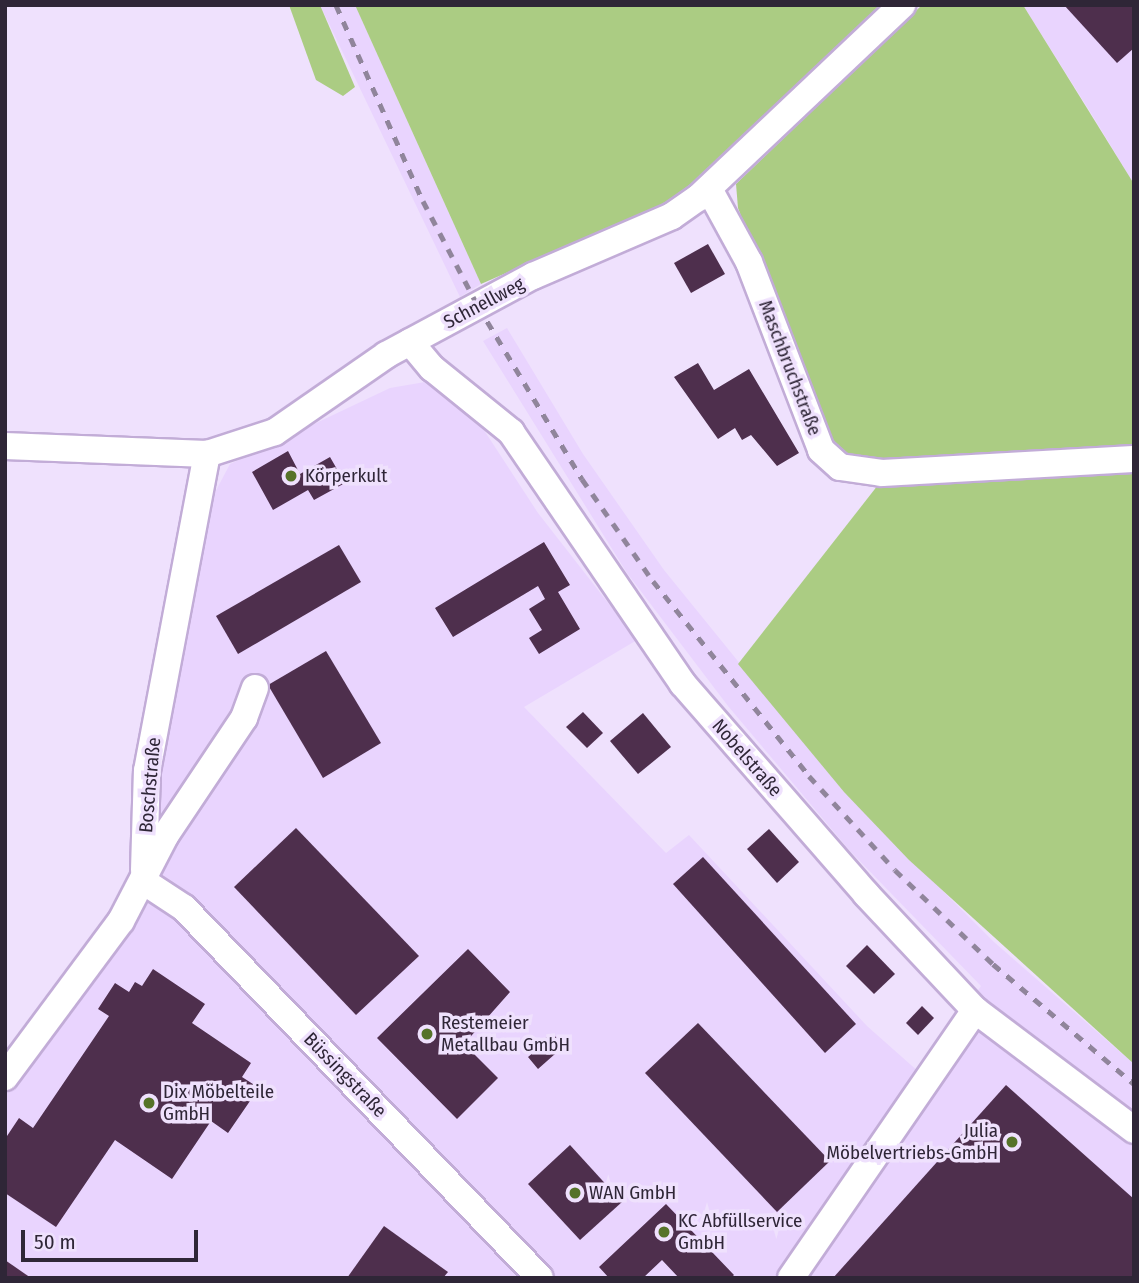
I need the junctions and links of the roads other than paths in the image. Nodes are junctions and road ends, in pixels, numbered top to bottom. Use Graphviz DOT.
graph roads {
  1 [pos="902,5"];
  2 [pos="709,189"];
  3 [pos="410,342"];
  4 [pos="5,446"];
  5 [pos="207,454"];
  6 [pos="1134,459"];
  7 [pos="255,688"];
  8 [pos="143,881"];
  9 [pos="975,1010"];
  10 [pos="5,1077"];
  11 [pos="1134,1129"];
  12 [pos="540,1278"];
  13 [pos="790,1278"];
  1 -- 2 [label="street, Schnellweg"];
  2 -- 3 [label="street, Schnellweg"];
  2 -- 6 [label="street, Maschbruchstraße"];
  3 -- 5 [label="street, Schnellweg"];
  3 -- 9 [label="street, Nobelstraße"];
  4 -- 5 [label="street, Schnellweg"];
  5 -- 8 [label="street, Boschstraße"];
  7 -- 8 [label="street"];
  8 -- 10 [label="street, Boschstraße"];
  8 -- 12 [label="street, Büssingstraße"];
  9 -- 11 [label="street, Nobelstraße"];
  9 -- 13 [label="street"];
}
